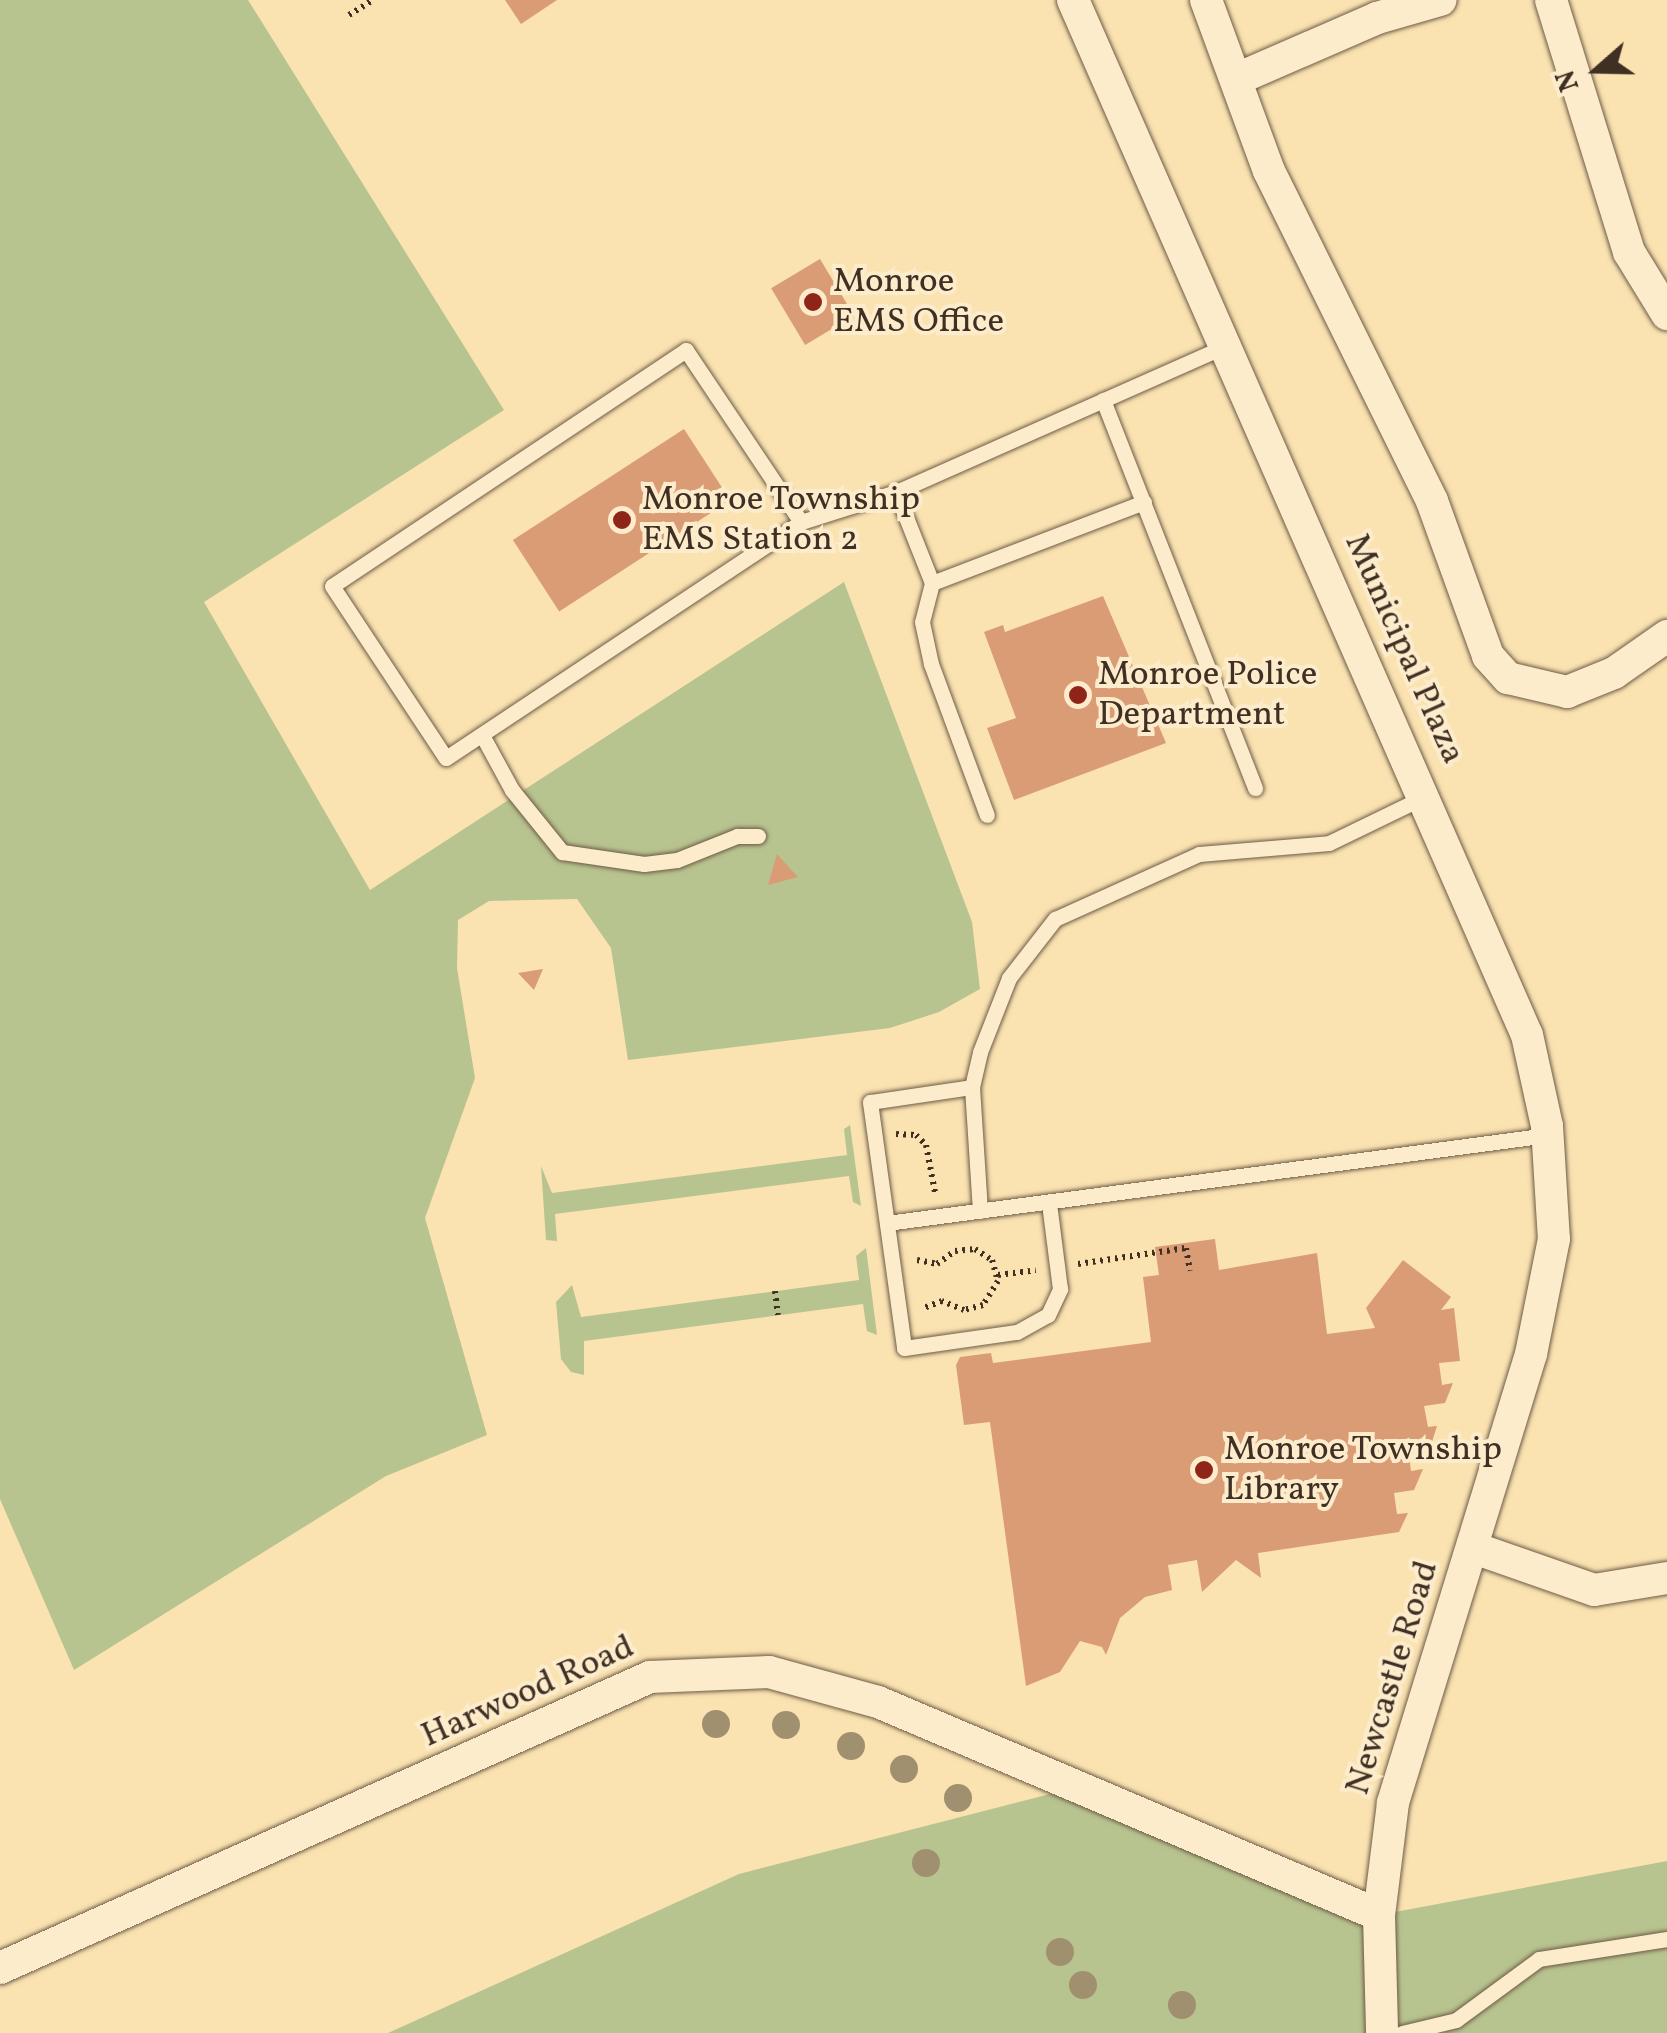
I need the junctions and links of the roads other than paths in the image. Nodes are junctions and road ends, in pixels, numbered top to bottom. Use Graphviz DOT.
graph roads {
  1 [pos="1072,0"];
  2 [pos="1206,0"];
  3 [pos="1440,0"];
  4 [pos="1552,0"];
  5 [pos="1238,79"];
  6 [pos="1663,298"];
  7 [pos="1226,346"];
  8 [pos="1104,400"];
  9 [pos="896,492"];
  10 [pos="1144,502"];
  11 [pos="801,522"];
  12 [pos="932,583"];
  13 [pos="1667,636"];
  14 [pos="482,735"];
  15 [pos="1255,788"];
  16 [pos="1425,797"];
  17 [pos="987,815"];
  18 [pos="758,836"];
  19 [pos="972,1087"];
  20 [pos="1548,1136"];
  21 [pos="1048,1202"];
  22 [pos="980,1212"];
  23 [pos="887,1223"];
  24 [pos="1531,1354"];
  25 [pos="1474,1548"];
  26 [pos="1666,1579"];
  27 [pos="1379,1916"];
  28 [pos="1667,1939"];
  29 [pos="0,1968"];
  30 [pos="1382,2033"];
  31 [pos="1402,2033"];
  1 -- 7 [label="street, Municipal Plaza"];
  2 -- 5 [label="street"];
  3 -- 5 [label="street"];
  4 -- 6 [label="street"];
  5 -- 13 [label="street"];
  7 -- 8 [label="lane"];
  7 -- 16 [label="street, Municipal Plaza"];
  8 -- 9 [label="lane"];
  8 -- 10 [label="lane"];
  9 -- 11 [label="lane"];
  9 -- 12 [label="lane"];
  10 -- 12 [label="lane"];
  10 -- 15 [label="lane"];
  11 -- 14 [label="lane"];
  11 -- 14 [label="lane"];
  12 -- 17 [label="lane"];
  14 -- 18 [label="lane"];
  16 -- 19 [label="lane"];
  16 -- 20 [label="street, Municipal Plaza"];
  19 -- 22 [label="lane"];
  19 -- 23 [label="lane"];
  20 -- 21 [label="lane"];
  20 -- 24 [label="street, Municipal Plaza"];
  21 -- 22 [label="lane"];
  21 -- 23 [label="lane"];
  22 -- 23 [label="lane"];
  24 -- 25 [label="street, Newcastle Road"];
  25 -- 26 [label="street"];
  25 -- 27 [label="street, Newcastle Road"];
  27 -- 29 [label="street, Harwood Road"];
  27 -- 30 [label="street, Newcastle Road"];
  28 -- 31 [label="lane"];
}
